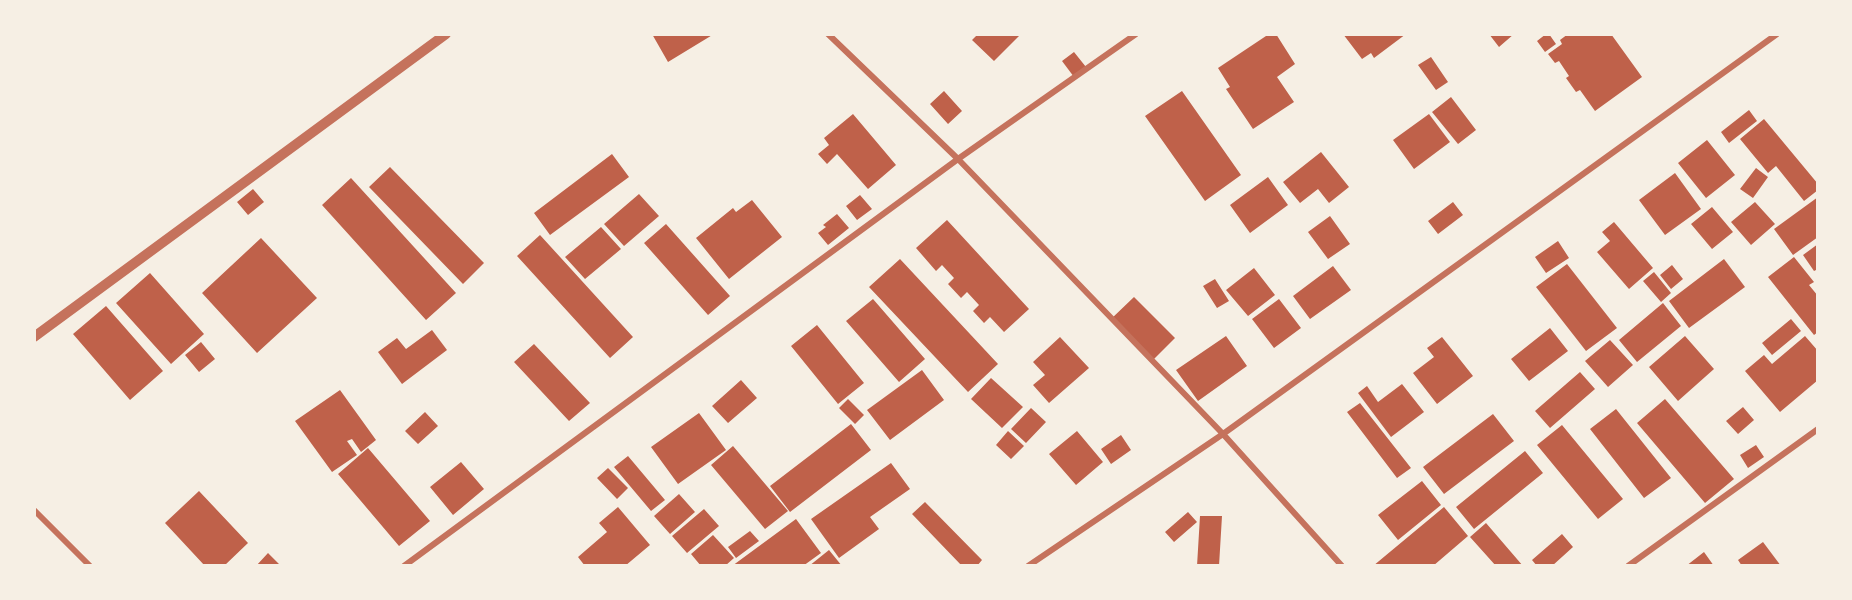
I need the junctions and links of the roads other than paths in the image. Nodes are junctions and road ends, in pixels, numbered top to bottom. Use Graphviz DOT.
graph roads {
  1 [pos="447,34"];
  2 [pos="828,34"];
  3 [pos="1136,34"];
  4 [pos="1777,34"];
  5 [pos="958,159"];
  6 [pos="34,336"];
  7 [pos="1818,429"];
  8 [pos="1223,434"];
  9 [pos="34,510"];
  10 [pos="90,566"];
  11 [pos="404,566"];
  12 [pos="1028,566"];
  13 [pos="1342,566"];
  14 [pos="1628,566"];
  1 -- 6 [label="street"];
  2 -- 5 [label="street"];
  3 -- 5 [label="street"];
  4 -- 8 [label="street"];
  5 -- 8 [label="street"];
  5 -- 11 [label="street"];
  7 -- 14 [label="street"];
  8 -- 12 [label="street"];
  8 -- 13 [label="street"];
  9 -- 10 [label="street"];
}
